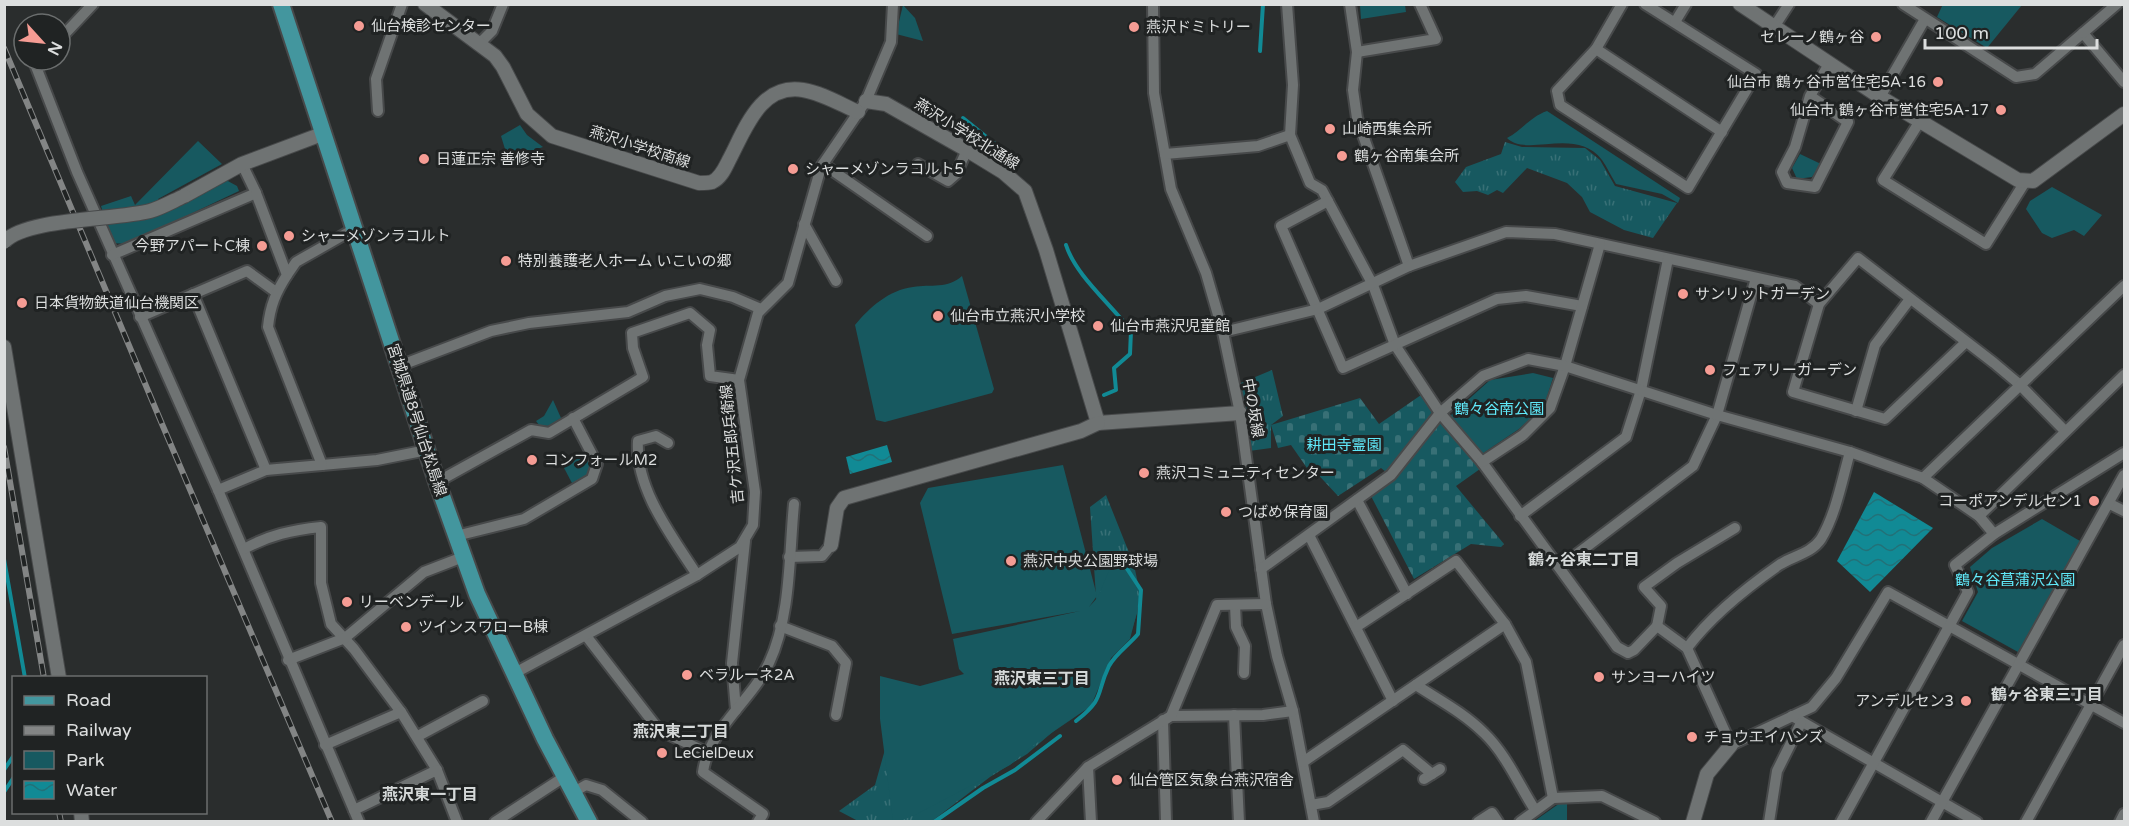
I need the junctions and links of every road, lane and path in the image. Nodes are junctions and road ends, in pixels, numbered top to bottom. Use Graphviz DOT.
graph roads {
  1 [pos="402,4"];
  2 [pos="424,4"];
  3 [pos="503,4"];
  4 [pos="893,4"];
  5 [pos="1153,4"];
  6 [pos="1287,4"];
  7 [pos="1350,4"];
  8 [pos="1420,4"];
  9 [pos="1623,4"];
  10 [pos="1645,4"];
  11 [pos="1686,4"];
  12 [pos="1740,4"];
  13 [pos="1790,4"];
  14 [pos="1903,4"];
  15 [pos="2116,4"];
  16 [pos="95,5"];
  17 [pos="285,5"];
  18 [pos="1924,19"];
  19 [pos="1675,22"];
  20 [pos="72,27"];
  21 [pos="1774,27"];
  22 [pos="2083,33"];
  23 [pos="479,44"];
  24 [pos="1596,50"];
  25 [pos="1357,52"];
  26 [pos="1829,64"];
  27 [pos="38,72"];
  28 [pos="2124,82"];
  29 [pos="1810,96"];
  30 [pos="1880,97"];
  31 [pos="862,107"];
  32 [pos="378,111"];
  33 [pos="2124,114"];
  34 [pos="1920,121"];
  35 [pos="1722,132"];
  36 [pos="322,134"];
  37 [pos="1290,135"];
  38 [pos="967,150"];
  39 [pos="1165,154"];
  40 [pos="242,164"];
  41 [pos="823,164"];
  42 [pos="918,164"];
  43 [pos="2025,182"];
  44 [pos="256,193"];
  45 [pos="1328,201"];
  46 [pos="804,224"];
  47 [pos="354,229"];
  48 [pos="927,236"];
  49 [pos="4,242"];
  50 [pos="1600,244"];
  51 [pos="112,255"];
  52 [pos="1668,259"];
  53 [pos="1409,266"];
  54 [pos="287,274"];
  55 [pos="1756,278"];
  56 [pos="836,281"];
  57 [pos="1373,285"];
  58 [pos="2124,286"];
  59 [pos="276,292"];
  60 [pos="194,294"];
  61 [pos="1911,299"];
  62 [pos="1819,304"];
  63 [pos="1582,306"];
  64 [pos="761,309"];
  65 [pos="1318,309"];
  66 [pos="140,317"];
  67 [pos="1223,332"];
  68 [pos="1966,342"];
  69 [pos="1395,345"];
  70 [pos="4,347"];
  71 [pos="399,366"];
  72 [pos="1565,366"];
  73 [pos="2124,375"];
  74 [pos="739,380"];
  75 [pos="2019,384"];
  76 [pos="1641,390"];
  77 [pos="1856,411"];
  78 [pos="1240,413"];
  79 [pos="1440,413"];
  80 [pos="1717,415"];
  81 [pos="573,418"];
  82 [pos="1098,423"];
  83 [pos="2065,431"];
  84 [pos="11,432"];
  85 [pos="668,443"];
  86 [pos="426,450"];
  87 [pos="1850,452"];
  88 [pos="2124,453"];
  89 [pos="1482,462"];
  90 [pos="322,465"];
  91 [pos="266,470"];
  92 [pos="2124,475"];
  93 [pos="1923,478"];
  94 [pos="437,482"];
  95 [pos="218,490"];
  96 [pos="1357,500"];
  97 [pos="794,504"];
  98 [pos="2110,504"];
  99 [pos="2124,511"];
  100 [pos="1520,516"];
  101 [pos="1979,516"];
  102 [pos="1735,528"];
  103 [pos="1994,534"];
  104 [pos="1309,535"];
  105 [pos="456,536"];
  106 [pos="745,540"];
  107 [pos="831,545"];
  108 [pos="244,549"];
  109 [pos="463,557"];
  110 [pos="789,557"];
  111 [pos="1560,567"];
  112 [pos="1261,569"];
  113 [pos="698,575"];
  114 [pos="1407,594"];
  115 [pos="1266,604"];
  116 [pos="1235,605"];
  117 [pos="1505,624"];
  118 [pos="780,626"];
  119 [pos="1657,626"];
  120 [pos="1356,627"];
  121 [pos="1949,627"];
  122 [pos="587,637"];
  123 [pos="345,638"];
  124 [pos="2124,645"];
  125 [pos="1687,648"];
  126 [pos="288,660"];
  127 [pos="2019,665"];
  128 [pos="1244,673"];
  129 [pos="513,674"];
  130 [pos="59,676"];
  131 [pos="1416,685"];
  132 [pos="483,701"];
  133 [pos="1393,701"];
  134 [pos="2091,705"];
  135 [pos="736,710"];
  136 [pos="1293,711"];
  137 [pos="401,712"];
  138 [pos="836,715"];
  139 [pos="1234,715"];
  140 [pos="1792,716"];
  141 [pos="1167,718"];
  142 [pos="1801,723"];
  143 [pos="2124,723"];
  144 [pos="418,736"];
  145 [pos="324,745"];
  146 [pos="1731,745"];
  147 [pos="706,752"];
  148 [pos="1303,762"];
  149 [pos="1873,763"];
  150 [pos="1088,767"];
  151 [pos="437,770"];
  152 [pos="1432,774"];
  153 [pos="564,777"];
  154 [pos="572,793"];
  155 [pos="1553,798"];
  156 [pos="1942,801"];
  157 [pos="1311,805"];
  158 [pos="354,810"];
  159 [pos="1535,810"];
  160 [pos="2124,814"];
  161 [pos="359,822"];
  162 [pos="457,822"];
  163 [pos="495,822"];
  164 [pos="589,822"];
  165 [pos="642,822"];
  166 [pos="758,822"];
  167 [pos="1036,822"];
  168 [pos="1091,822"];
  169 [pos="1166,822"];
  170 [pos="1239,822"];
  171 [pos="1314,822"];
  172 [pos="1478,822"];
  173 [pos="1498,822"];
  174 [pos="1520,822"];
  175 [pos="1655,822"];
  176 [pos="1693,822"];
  177 [pos="1769,822"];
  178 [pos="1840,822"];
  179 [pos="1931,822"];
  180 [pos="1977,822"];
  181 [pos="2026,822"];
  182 [pos="2120,822"];
  1 -- 32 [label="street"];
  2 -- 23 [label="street, 燕沢小学校南線"];
  3 -- 23 [label="street"];
  4 -- 31 [label="street, 吉ケ沢五郎兵衛線"];
  5 -- 39 [label="street, 中の坂線"];
  6 -- 37 [label="street"];
  7 -- 25 [label="street"];
  8 -- 25 [label="street"];
  9 -- 24 [label="street"];
  10 -- 19 [label="street"];
  11 -- 19 [label="street"];
  12 -- 21 [label="street"];
  13 -- 21 [label="street"];
  14 -- 18 [label="street"];
  15 -- 22 [label="street"];
  16 -- 20 [label="street"];
  17 -- 36 [label="main road, 宮城県道8号仙台松島線"];
  18 -- 22 [label="street"];
  18 -- 30 [label="street"];
  19 -- 35 [label="street"];
  21 -- 26 [label="street"];
  22 -- 28 [label="street"];
  23 -- 31 [label="street, 燕沢小学校南線"];
  24 -- 35 [label="street"];
  24 -- 35 [label="street"];
  25 -- 53 [label="street"];
  26 -- 29 [label="street"];
  26 -- 30 [label="street"];
  27 -- 51 [label="street"];
  29 -- 29 [label="street"];
  30 -- 34 [label="street"];
  31 -- 38 [label="street, 燕沢小学校北通線"];
  31 -- 41 [label="street, 吉ケ沢五郎兵衛線"];
  33 -- 43 [label="street"];
  34 -- 43 [label="street"];
  34 -- 43 [label="street"];
  36 -- 40 [label="street"];
  36 -- 47 [label="main road, 宮城県道8号仙台松島線"];
  37 -- 39 [label="street"];
  37 -- 45 [label="street"];
  38 -- 42 [label="street"];
  38 -- 82 [label="street, 燕沢小学校北通線"];
  39 -- 67 [label="street, 中の坂線"];
  40 -- 44 [label="street"];
  40 -- 49 [label="street, bridge"];
  41 -- 46 [label="street, 吉ケ沢五郎兵衛線"];
  41 -- 48 [label="street"];
  44 -- 51 [label="street"];
  44 -- 54 [label="street"];
  45 -- 57 [label="street"];
  45 -- 65 [label="street"];
  46 -- 56 [label="street"];
  46 -- 64 [label="street, 吉ケ沢五郎兵衛線"];
  47 -- 54 [label="street"];
  47 -- 71 [label="main road, 宮城県道8号仙台松島線"];
  50 -- 52 [label="street"];
  50 -- 53 [label="street"];
  50 -- 63 [label="street"];
  51 -- 66 [label="street"];
  52 -- 55 [label="street"];
  52 -- 76 [label="street"];
  53 -- 57 [label="street"];
  54 -- 59 [label="street"];
  55 -- 62 [label="street"];
  55 -- 80 [label="street"];
  57 -- 65 [label="street"];
  57 -- 69 [label="street"];
  58 -- 75 [label="street"];
  59 -- 60 [label="street"];
  59 -- 90 [label="street"];
  60 -- 66 [label="street"];
  60 -- 91 [label="street"];
  61 -- 62 [label="street"];
  61 -- 68 [label="street"];
  61 -- 77 [label="street"];
  62 -- 77 [label="street"];
  63 -- 69 [label="street"];
  63 -- 72 [label="street"];
  64 -- 71 [label="street"];
  64 -- 74 [label="street, 吉ケ沢五郎兵衛線"];
  65 -- 67 [label="street"];
  65 -- 69 [label="street"];
  66 -- 95 [label="street"];
  67 -- 78 [label="street, 中の坂線"];
  68 -- 75 [label="street"];
  68 -- 77 [label="street"];
  69 -- 79 [label="street"];
  70 -- 84 [label="street"];
  71 -- 86 [label="main road, 宮城県道8号仙台松島線"];
  72 -- 76 [label="street"];
  72 -- 79 [label="street"];
  72 -- 89 [label="street"];
  73 -- 83 [label="street"];
  74 -- 81 [label="street"];
  74 -- 106 [label="street, 吉ケ沢五郎兵衛線"];
  75 -- 83 [label="street"];
  75 -- 93 [label="street"];
  76 -- 80 [label="street"];
  76 -- 100 [label="street"];
  78 -- 82 [label="street"];
  78 -- 112 [label="street, 中の坂線"];
  79 -- 89 [label="street"];
  79 -- 96 [label="street"];
  80 -- 87 [label="street"];
  80 -- 111 [label="street"];
  81 -- 94 [label="street"];
  81 -- 105 [label="street"];
  82 -- 107 [label="street"];
  83 -- 101 [label="street"];
  84 -- 130 [label="street"];
  85 -- 113 [label="street"];
  86 -- 90 [label="street"];
  86 -- 94 [label="main road, 宮城県道8号仙台松島線"];
  87 -- 93 [label="street"];
  87 -- 125 [label="street"];
  88 -- 103 [label="street"];
  89 -- 100 [label="street"];
  90 -- 91 [label="street"];
  91 -- 95 [label="street"];
  92 -- 98 [label="street"];
  93 -- 101 [label="street"];
  94 -- 105 [label="main road, 宮城県道8号仙台松島線"];
  95 -- 108 [label="street"];
  96 -- 104 [label="street"];
  96 -- 114 [label="street"];
  97 -- 110 [label="street"];
  98 -- 99 [label="street"];
  98 -- 127 [label="street"];
  100 -- 111 [label="street"];
  101 -- 103 [label="street"];
  102 -- 119 [label="street"];
  103 -- 121 [label="street"];
  104 -- 112 [label="street"];
  104 -- 120 [label="street"];
  105 -- 109 [label="main road, 宮城県道8号仙台松島線"];
  106 -- 113 [label="street"];
  106 -- 135 [label="street, 吉ケ沢五郎兵衛線"];
  107 -- 110 [label="street"];
  108 -- 123 [label="street"];
  108 -- 126 [label="street"];
  109 -- 123 [label="street"];
  109 -- 129 [label="main road, 宮城県道8号仙台松島線"];
  110 -- 118 [label="street"];
  111 -- 119 [label="street"];
  112 -- 115 [label="street, 中の坂線"];
  113 -- 122 [label="street"];
  114 -- 117 [label="street"];
  114 -- 120 [label="street"];
  115 -- 116 [label="street"];
  115 -- 136 [label="street, 中の坂線"];
  116 -- 128 [label="street"];
  116 -- 141 [label="street"];
  117 -- 131 [label="street"];
  117 -- 155 [label="street"];
  118 -- 135 [label="street"];
  118 -- 138 [label="street"];
  119 -- 125 [label="street"];
  120 -- 133 [label="street"];
  121 -- 127 [label="street"];
  121 -- 140 [label="street"];
  121 -- 149 [label="street"];
  122 -- 129 [label="street"];
  122 -- 147 [label="street"];
  123 -- 126 [label="street"];
  123 -- 137 [label="street"];
  124 -- 134 [label="street"];
  125 -- 146 [label="street"];
  126 -- 145 [label="street"];
  127 -- 134 [label="street"];
  127 -- 156 [label="street"];
  129 -- 153 [label="main road, 宮城県道8号仙台松島線"];
  131 -- 133 [label="street"];
  131 -- 159 [label="street"];
  132 -- 144 [label="street"];
  133 -- 148 [label="street"];
  134 -- 143 [label="street"];
  134 -- 181 [label="street"];
  135 -- 147 [label="street"];
  136 -- 139 [label="street"];
  136 -- 148 [label="street, 中の坂線"];
  137 -- 144 [label="street"];
  137 -- 145 [label="street"];
  139 -- 141 [label="street"];
  139 -- 170 [label="street"];
  140 -- 142 [label="street"];
  140 -- 146 [label="street"];
  141 -- 150 [label="street"];
  141 -- 169 [label="street"];
  142 -- 149 [label="street"];
  142 -- 177 [label="street"];
  144 -- 151 [label="street"];
  145 -- 158 [label="street"];
  146 -- 176 [label="street"];
  147 -- 166 [label="street"];
  148 -- 157 [label="street, 中の坂線"];
  149 -- 156 [label="street"];
  149 -- 178 [label="street"];
  150 -- 167 [label="street"];
  150 -- 168 [label="street"];
  151 -- 158 [label="street"];
  151 -- 162 [label="street"];
  152 -- 157 [label="street"];
  153 -- 154 [label="main road, 宮城県道8号仙台松島線"];
  153 -- 163 [label="street"];
  154 -- 164 [label="main road, 宮城県道8号仙台松島線"];
  154 -- 165 [label="street"];
  155 -- 159 [label="street"];
  155 -- 175 [label="street"];
  156 -- 179 [label="street"];
  156 -- 180 [label="street"];
  157 -- 171 [label="street, 中の坂線"];
  158 -- 161 [label="street"];
  159 -- 174 [label="street"];
  160 -- 182 [label="street"];
  172 -- 173 [label="street"];
}
